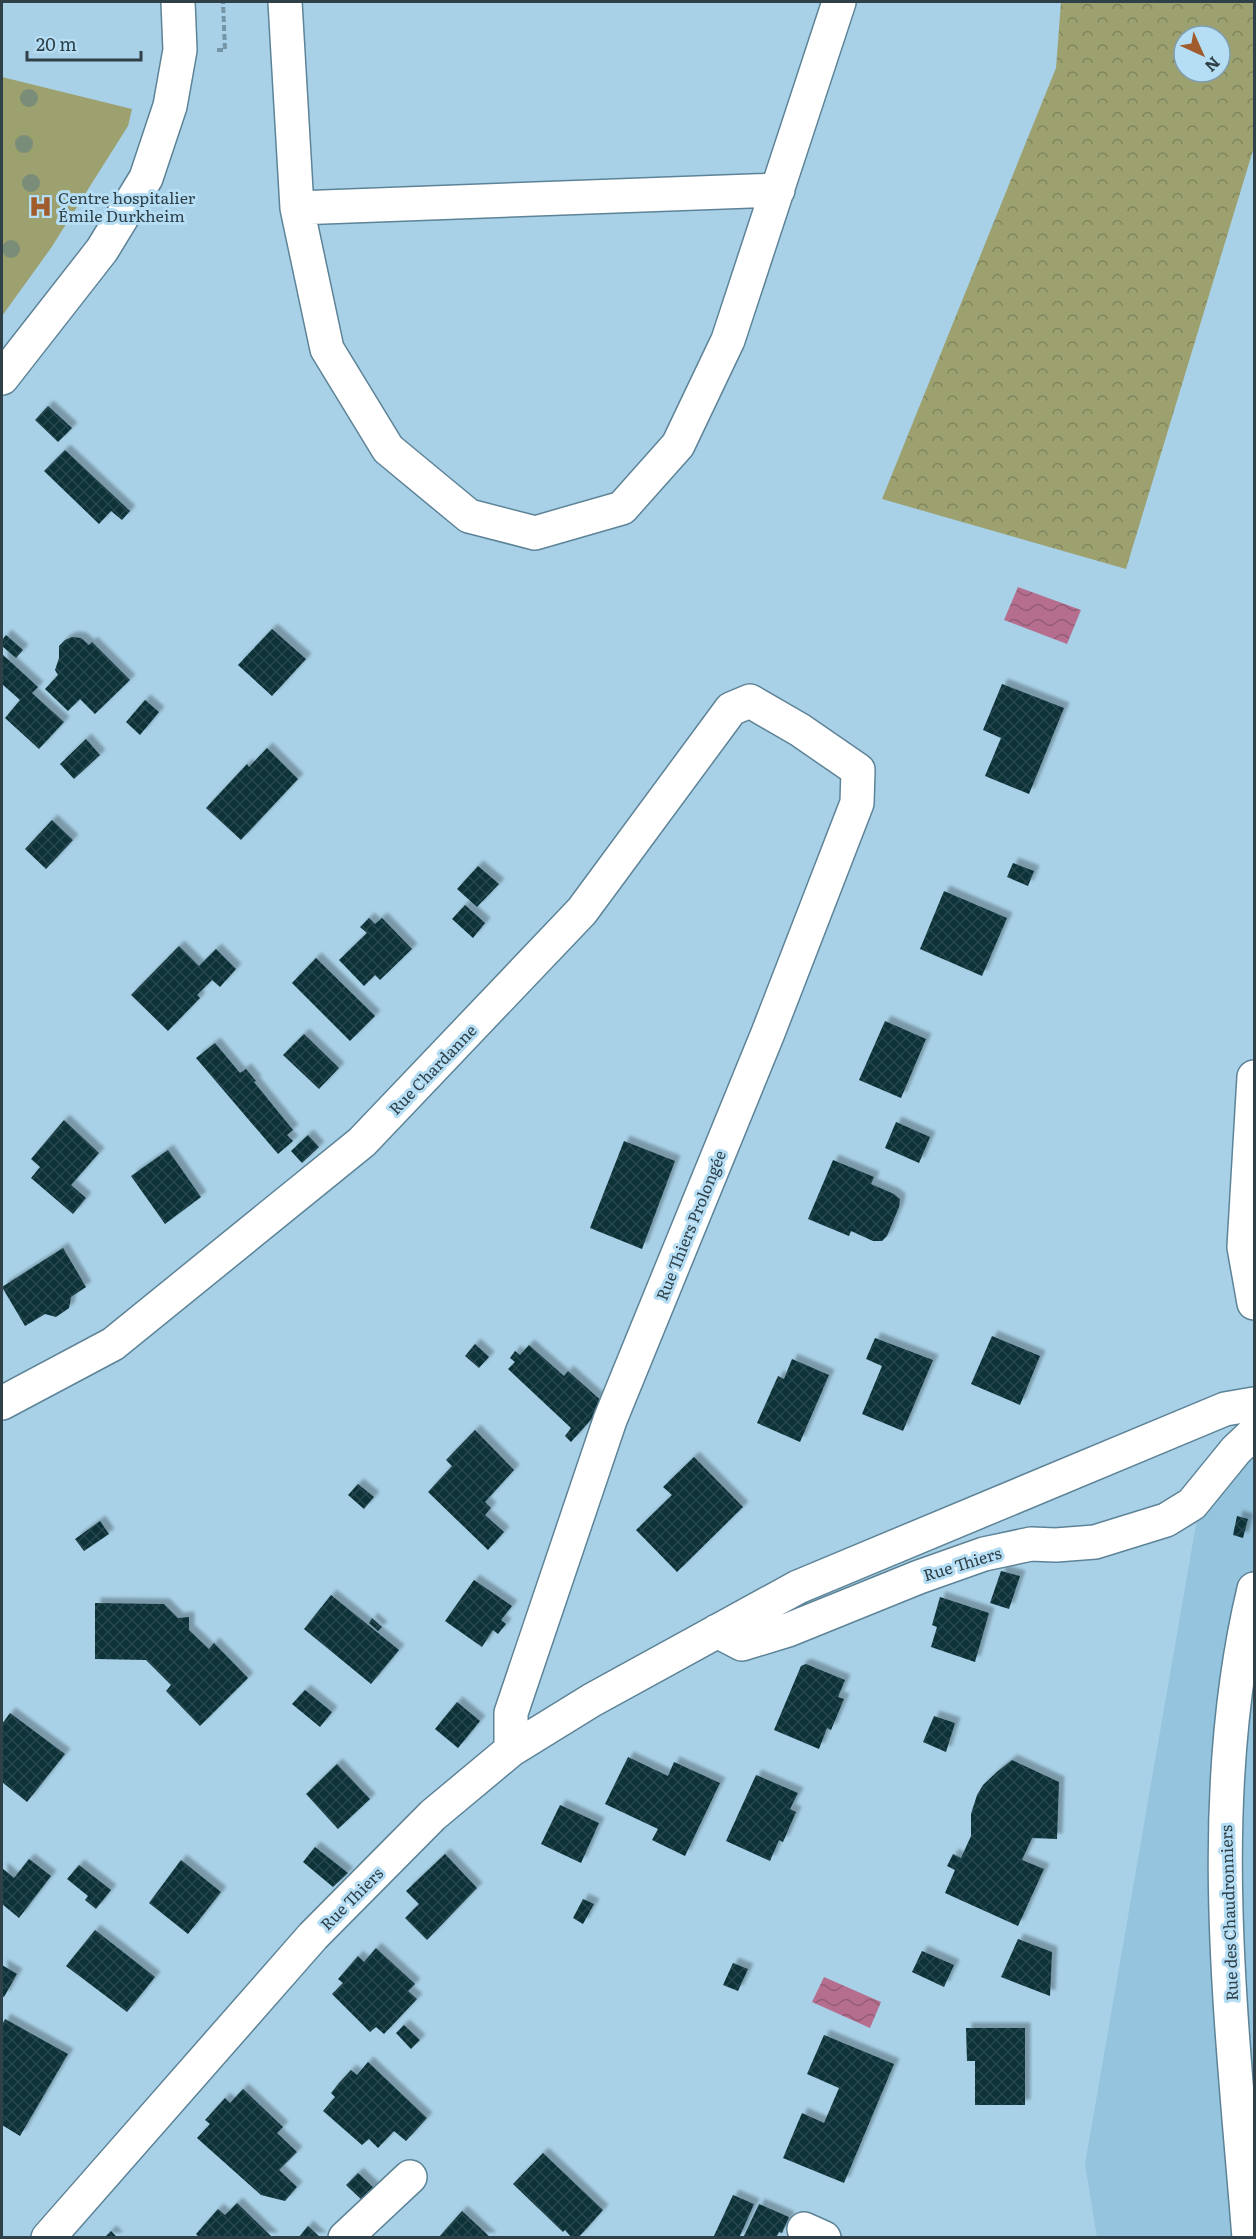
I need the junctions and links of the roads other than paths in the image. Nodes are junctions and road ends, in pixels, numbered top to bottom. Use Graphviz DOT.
graph roads {
  1 [pos="178,2"];
  2 [pos="285,2"];
  3 [pos="839,2"];
  4 [pos="778,190"];
  5 [pos="297,208"];
  6 [pos="2,378"];
  7 [pos="800,730"];
  8 [pos="1254,1077"];
  9 [pos="1254,1303"];
  10 [pos="2,1403"];
  11 [pos="1254,1404"];
  12 [pos="1254,1433"];
  13 [pos="1254,1590"];
  14 [pos="717,1631"];
  15 [pos="511,1750"];
  16 [pos="410,2177"];
  17 [pos="48,2238"];
  18 [pos="345,2238"];
  19 [pos="1249,2238"];
  1 -- 6 [label="street"];
  2 -- 5 [label="street"];
  3 -- 4 [label="street"];
  4 -- 5 [label="street"];
  4 -- 5 [label="street"];
  7 -- 10 [label="street, Rue Chardanne"];
  7 -- 15 [label="street, Rue Thiers Prolongée"];
  8 -- 9 [label="street"];
  11 -- 14 [label="street, Rue Thiers"];
  12 -- 14 [label="street, Rue Thiers"];
  13 -- 19 [label="street, Rue des Chaudronniers"];
  14 -- 15 [label="street, Rue Thiers"];
  15 -- 17 [label="street, Rue Thiers"];
  16 -- 18 [label="street"];
}
